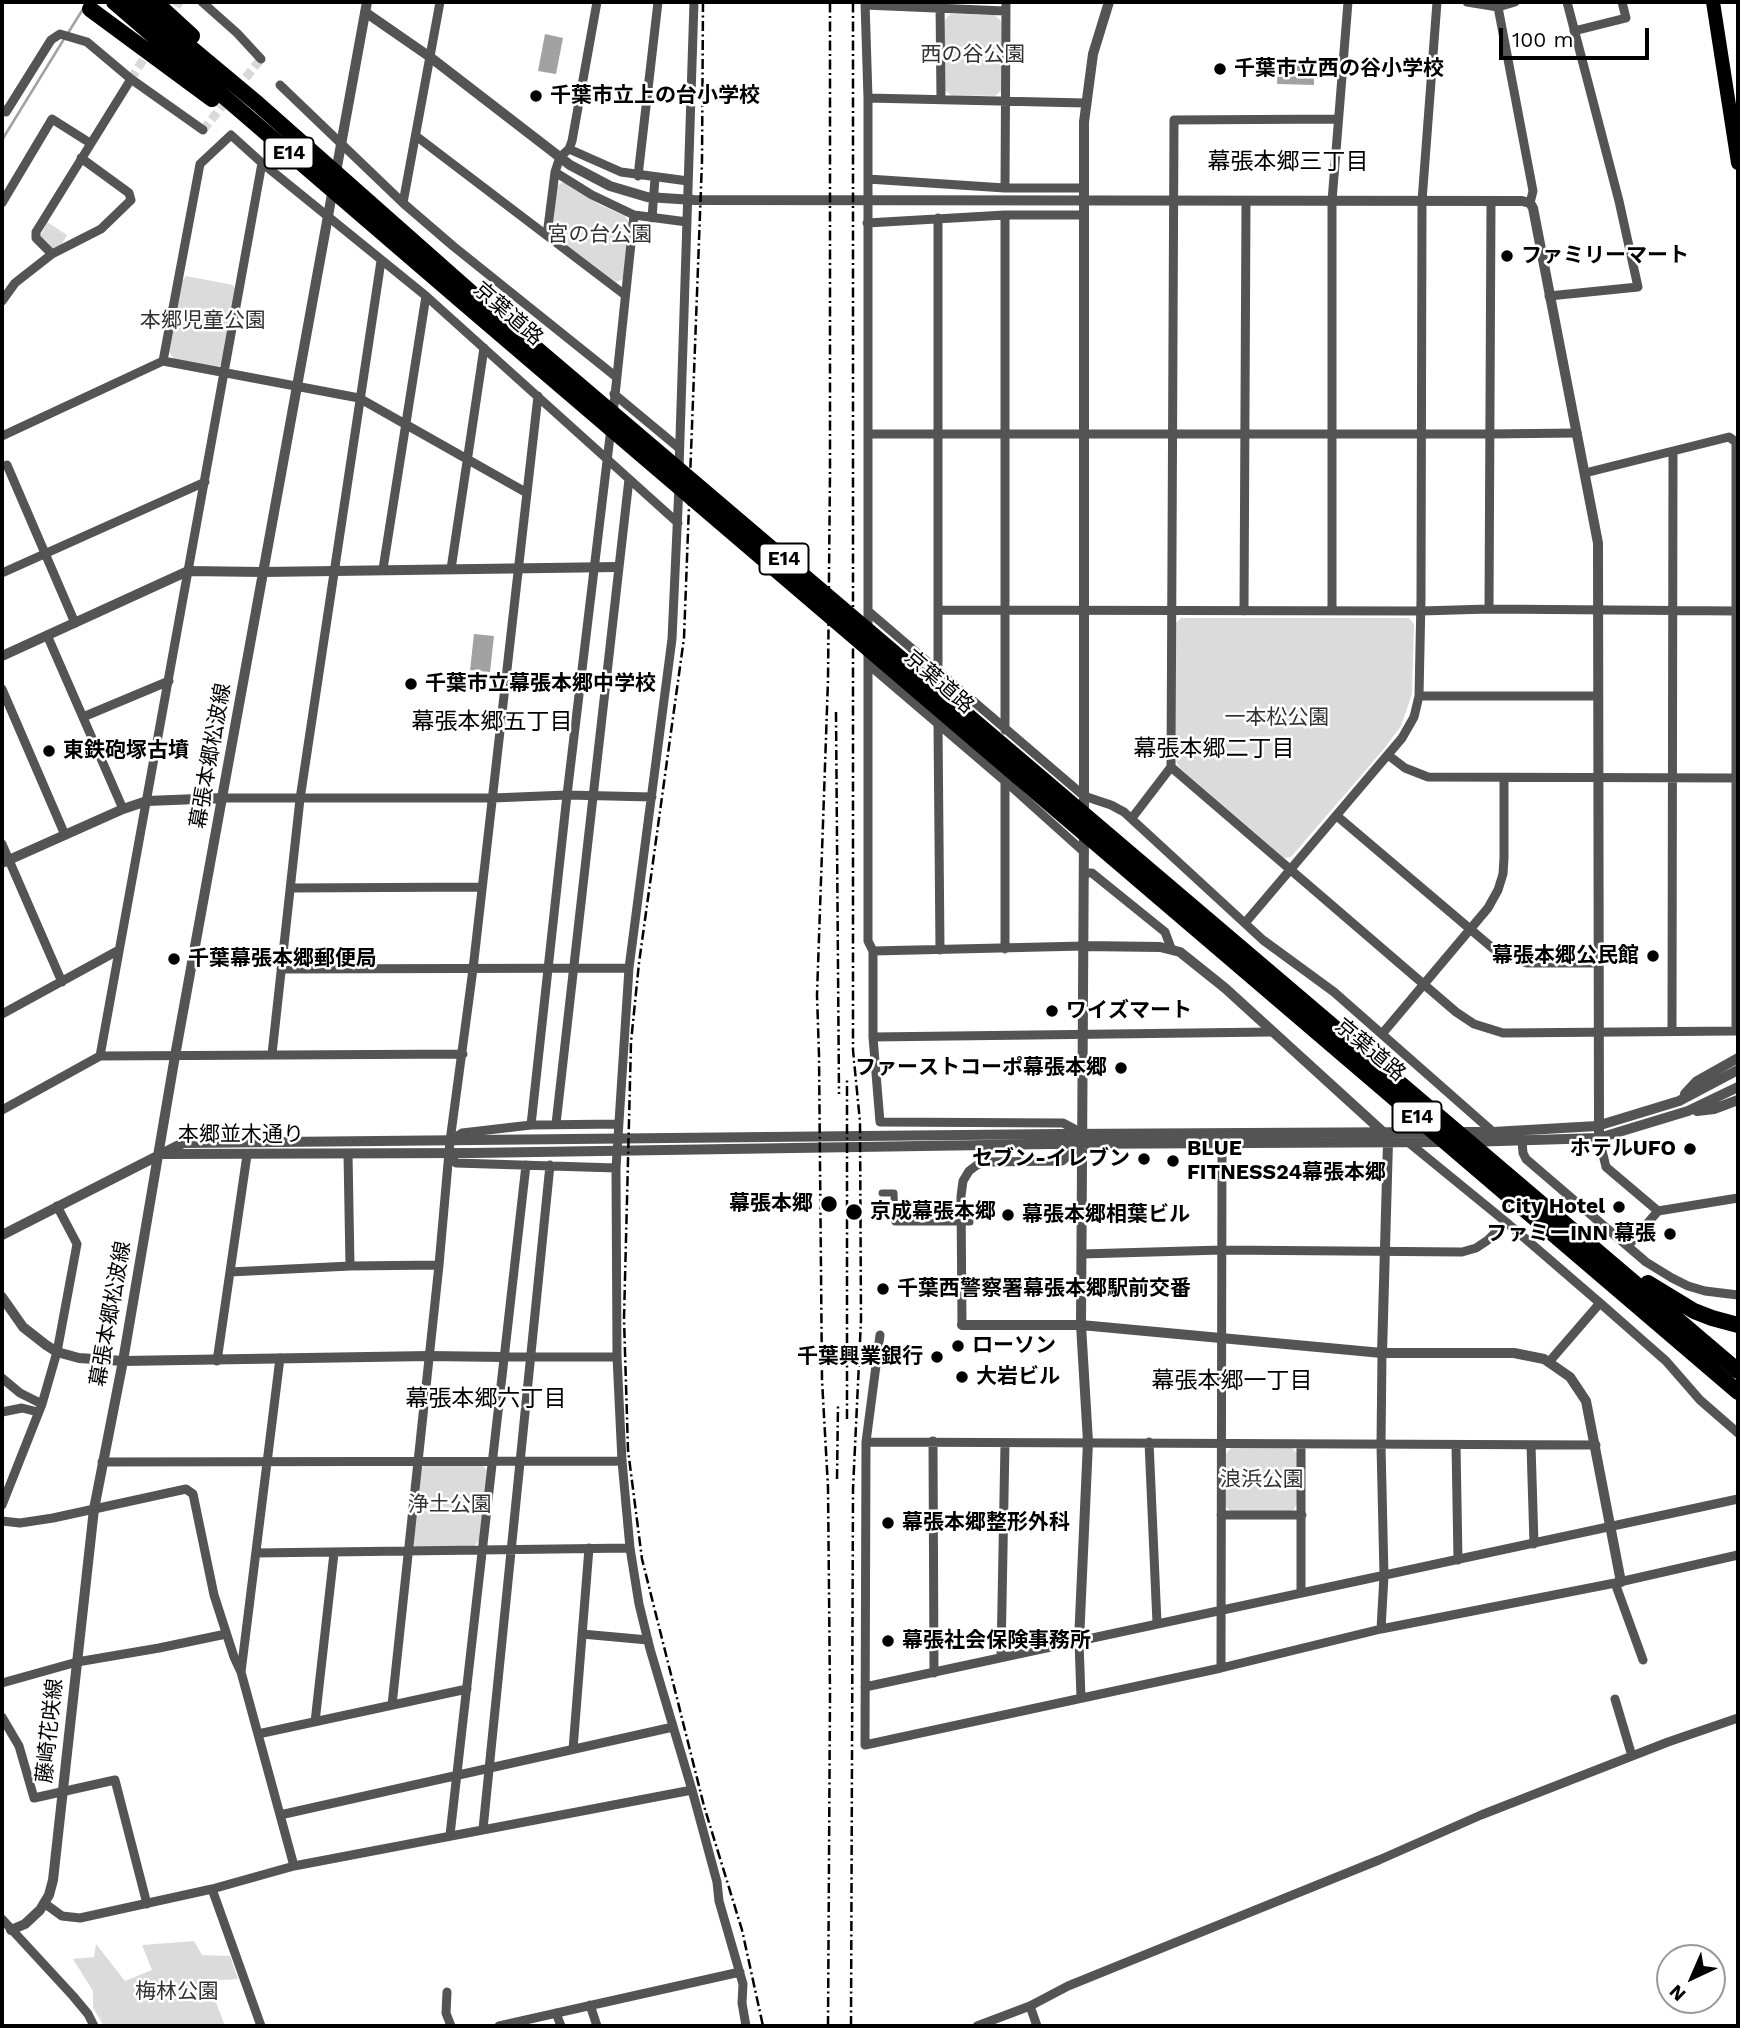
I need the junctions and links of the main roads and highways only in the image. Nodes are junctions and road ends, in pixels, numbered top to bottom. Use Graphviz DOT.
graph roads {
  1 [pos="114,2"];
  2 [pos="135,2"];
  3 [pos="155,2"];
  4 [pos="1713,2"];
  5 [pos="90,9"];
  6 [pos="258,104"];
  7 [pos="288,153"];
  8 [pos="1738,163"];
  9 [pos="467,297"];
  10 [pos="1093,841"];
  11 [pos="1597,1250"];
  12 [pos="1682,1305"];
  13 [pos="1738,1316"];
  14 [pos="1738,1325"];
  15 [pos="1738,1371"];
  16 [pos="1723,1379"];
  17 [pos="1738,1392"];
  18 [pos="1738,1401"];
  1 -- 7 [label="highway, 京葉道路 / E14"];
  2 -- 6 [label="highway, 京葉道路 / E14"];
  3 -- 6 [label="highway"];
  4 -- 8 [label="main road"];
  5 -- 7 [label="highway"];
  6 -- 9 [label="highway, 京葉道路 / E14"];
  7 -- 9 [label="highway, 京葉道路 / E14"];
  9 -- 10 [label="highway, 京葉道路 / E14"];
  10 -- 11 [label="highway, 京葉道路 / E14"];
  10 -- 16 [label="highway, 京葉道路 / E14"];
  11 -- 12 [label="highway"];
  11 -- 15 [label="highway, 京葉道路 / E14"];
  12 -- 13 [label="highway"];
  12 -- 14 [label="highway"];
  16 -- 17 [label="highway, 京葉道路 / E14"];
  16 -- 18 [label="highway"];
}
